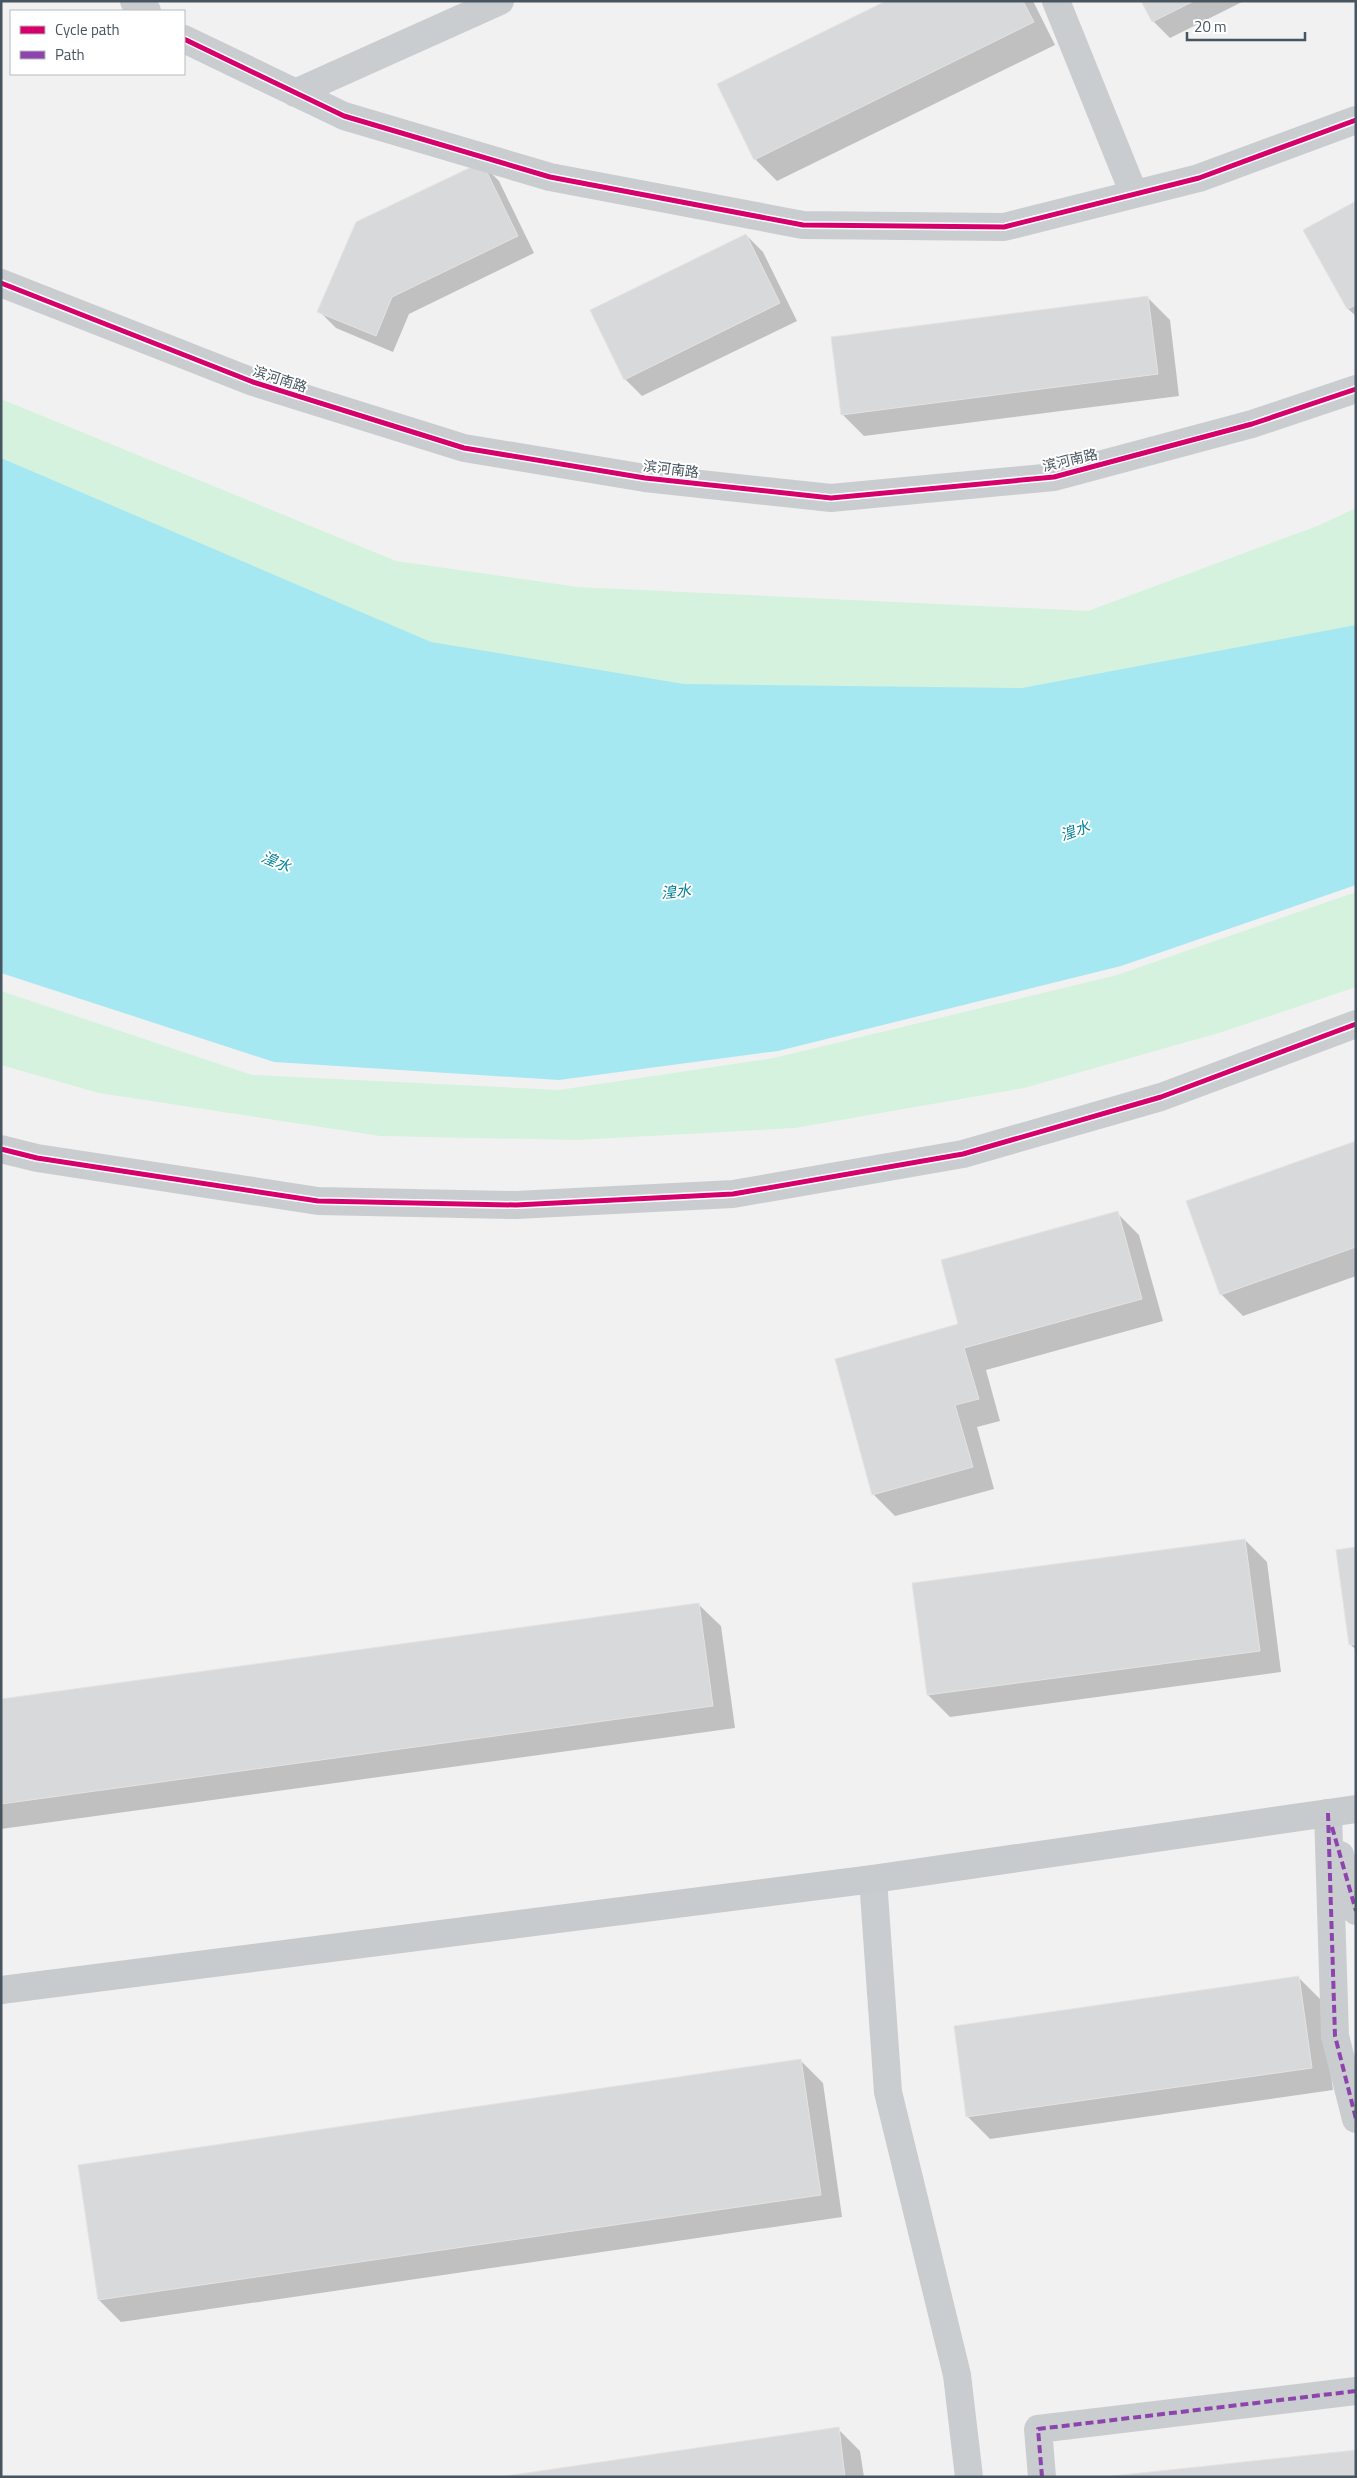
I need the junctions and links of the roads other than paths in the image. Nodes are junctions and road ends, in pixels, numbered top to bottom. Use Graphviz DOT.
graph roads {
  1 [pos="134,1"];
  2 [pos="500,1"];
  3 [pos="1056,1"];
  4 [pos="146,10"];
  5 [pos="185,39"];
  6 [pos="295,92"];
  7 [pos="1356,120"];
  8 [pos="1134,194"];
  9 [pos="1,283"];
  10 [pos="1356,389"];
  11 [pos="1356,1024"];
  12 [pos="1,1149"];
  13 [pos="1356,1809"];
  14 [pos="1328,1813"];
  15 [pos="873,1878"];
  16 [pos="1356,1912"];
  17 [pos="1,1990"];
  18 [pos="1356,2119"];
  19 [pos="1356,2391"];
  20 [pos="969,2477"];
  21 [pos="1042,2477"];
  1 -- 4 [label="street"];
  2 -- 6 [label="street"];
  3 -- 8 [label="street"];
  5 -- 6 [label="street"];
  6 -- 8 [label="street"];
  7 -- 8 [label="street"];
  9 -- 10 [label="street, 滨河南路"];
  11 -- 12 [label="street"];
  13 -- 14 [label="main road"];
  14 -- 15 [label="main road"];
  14 -- 16 [label="street"];
  14 -- 18 [label="street"];
  15 -- 17 [label="main road"];
  15 -- 20 [label="street"];
  19 -- 21 [label="street"];
}
